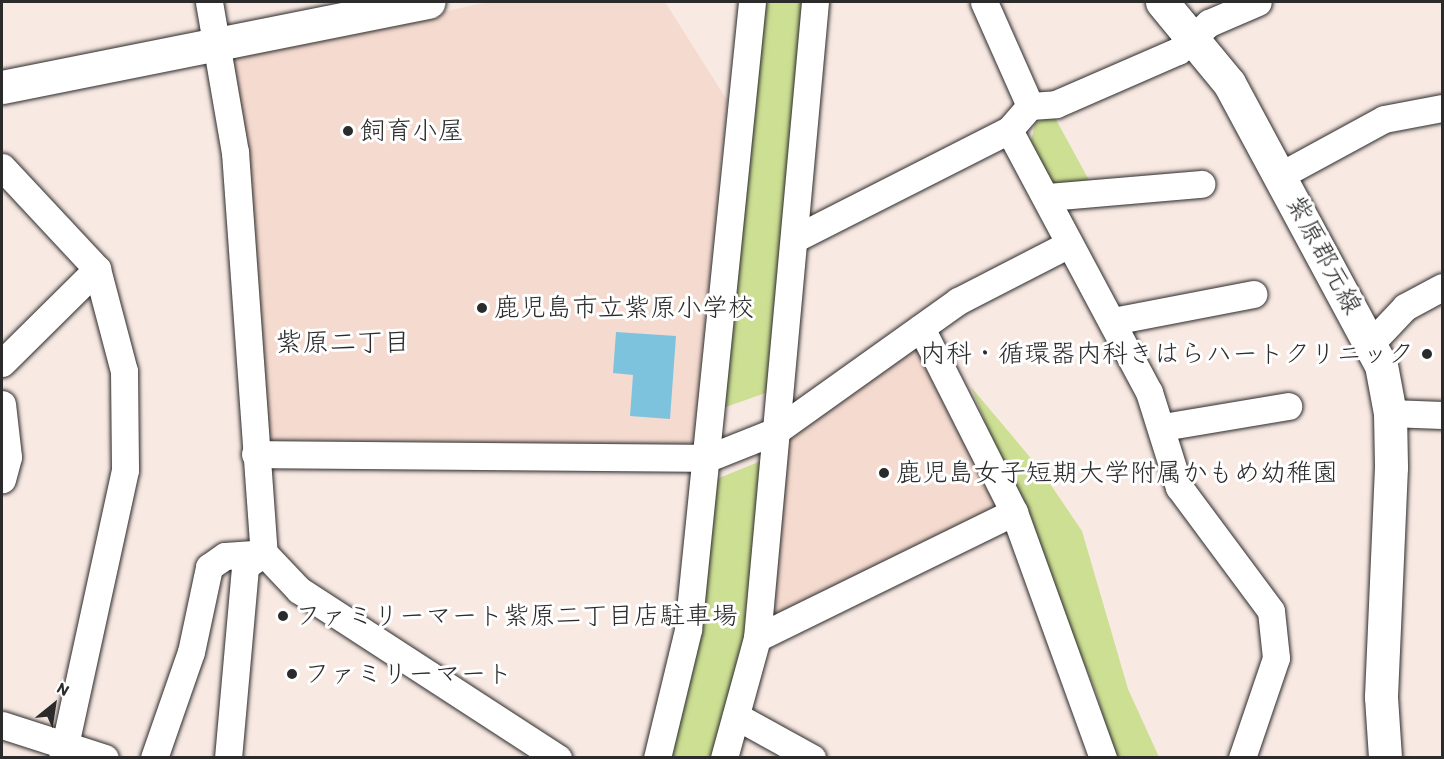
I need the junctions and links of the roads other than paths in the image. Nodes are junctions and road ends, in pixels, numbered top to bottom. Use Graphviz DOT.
graph roads {
  1 [pos="209,2"];
  2 [pos="429,2"];
  3 [pos="752,2"];
  4 [pos="815,2"];
  5 [pos="984,2"];
  6 [pos="1162,2"];
  7 [pos="1258,2"];
  8 [pos="1192,38"];
  9 [pos="218,46"];
  10 [pos="2,87"];
  11 [pos="1030,106"];
  12 [pos="1443,108"];
  13 [pos="1009,130"];
  14 [pos="2,167"];
  15 [pos="1281,175"];
  16 [pos="1201,184"];
  17 [pos="1048,197"];
  18 [pos="796,238"];
  19 [pos="1069,244"];
  20 [pos="97,269"];
  21 [pos="1443,287"];
  22 [pos="1253,294"];
  23 [pos="1113,321"];
  24 [pos="921,328"];
  25 [pos="1371,343"];
  26 [pos="2,363"];
  27 [pos="2,404"];
  28 [pos="1288,406"];
  29 [pos="1390,413"];
  30 [pos="1443,415"];
  31 [pos="1162,427"];
  32 [pos="776,431"];
  33 [pos="255,454"];
  34 [pos="708,458"];
  35 [pos="2,479"];
  36 [pos="1014,512"];
  37 [pos="264,553"];
  38 [pos="757,638"];
  39 [pos="736,716"];
  40 [pos="2,725"];
  41 [pos="63,751"];
  42 [pos="105,758"];
  43 [pos="154,758"];
  44 [pos="228,758"];
  45 [pos="558,758"];
  46 [pos="657,758"];
  47 [pos="724,758"];
  48 [pos="812,758"];
  49 [pos="1103,758"];
  50 [pos="1242,758"];
  51 [pos="1385,758"];
  1 -- 9 [label="street"];
  2 -- 9 [label="street"];
  3 -- 34 [label="street"];
  4 -- 18 [label="street"];
  5 -- 11 [label="street"];
  6 -- 8 [label="street, 紫原郡元線"];
  7 -- 8 [label="street"];
  8 -- 11 [label="street"];
  8 -- 15 [label="street, 紫原郡元線"];
  9 -- 10 [label="street"];
  9 -- 33 [label="street"];
  11 -- 13 [label="street"];
  12 -- 15 [label="street"];
  13 -- 17 [label="street"];
  13 -- 18 [label="street"];
  14 -- 20 [label="street"];
  15 -- 25 [label="street, 紫原郡元線"];
  16 -- 17 [label="street"];
  17 -- 19 [label="street"];
  18 -- 32 [label="street"];
  19 -- 23 [label="street"];
  19 -- 24 [label="street"];
  20 -- 26 [label="street"];
  20 -- 41 [label="street"];
  21 -- 25 [label="street"];
  22 -- 23 [label="street"];
  23 -- 31 [label="street"];
  24 -- 32 [label="street"];
  24 -- 36 [label="street"];
  25 -- 29 [label="street, 紫原郡元線"];
  27 -- 35 [label="street"];
  28 -- 31 [label="street"];
  29 -- 30 [label="street"];
  29 -- 51 [label="street, 紫原郡元線"];
  31 -- 50 [label="street"];
  32 -- 34 [label="street"];
  32 -- 38 [label="street"];
  33 -- 34 [label="street"];
  33 -- 37 [label="street"];
  34 -- 46 [label="street"];
  36 -- 38 [label="street"];
  36 -- 49 [label="street"];
  37 -- 43 [label="street"];
  37 -- 44 [label="street"];
  37 -- 45 [label="street"];
  38 -- 39 [label="street"];
  39 -- 47 [label="street"];
  39 -- 48 [label="street"];
  40 -- 41 [label="street"];
  41 -- 42 [label="street"];
}
